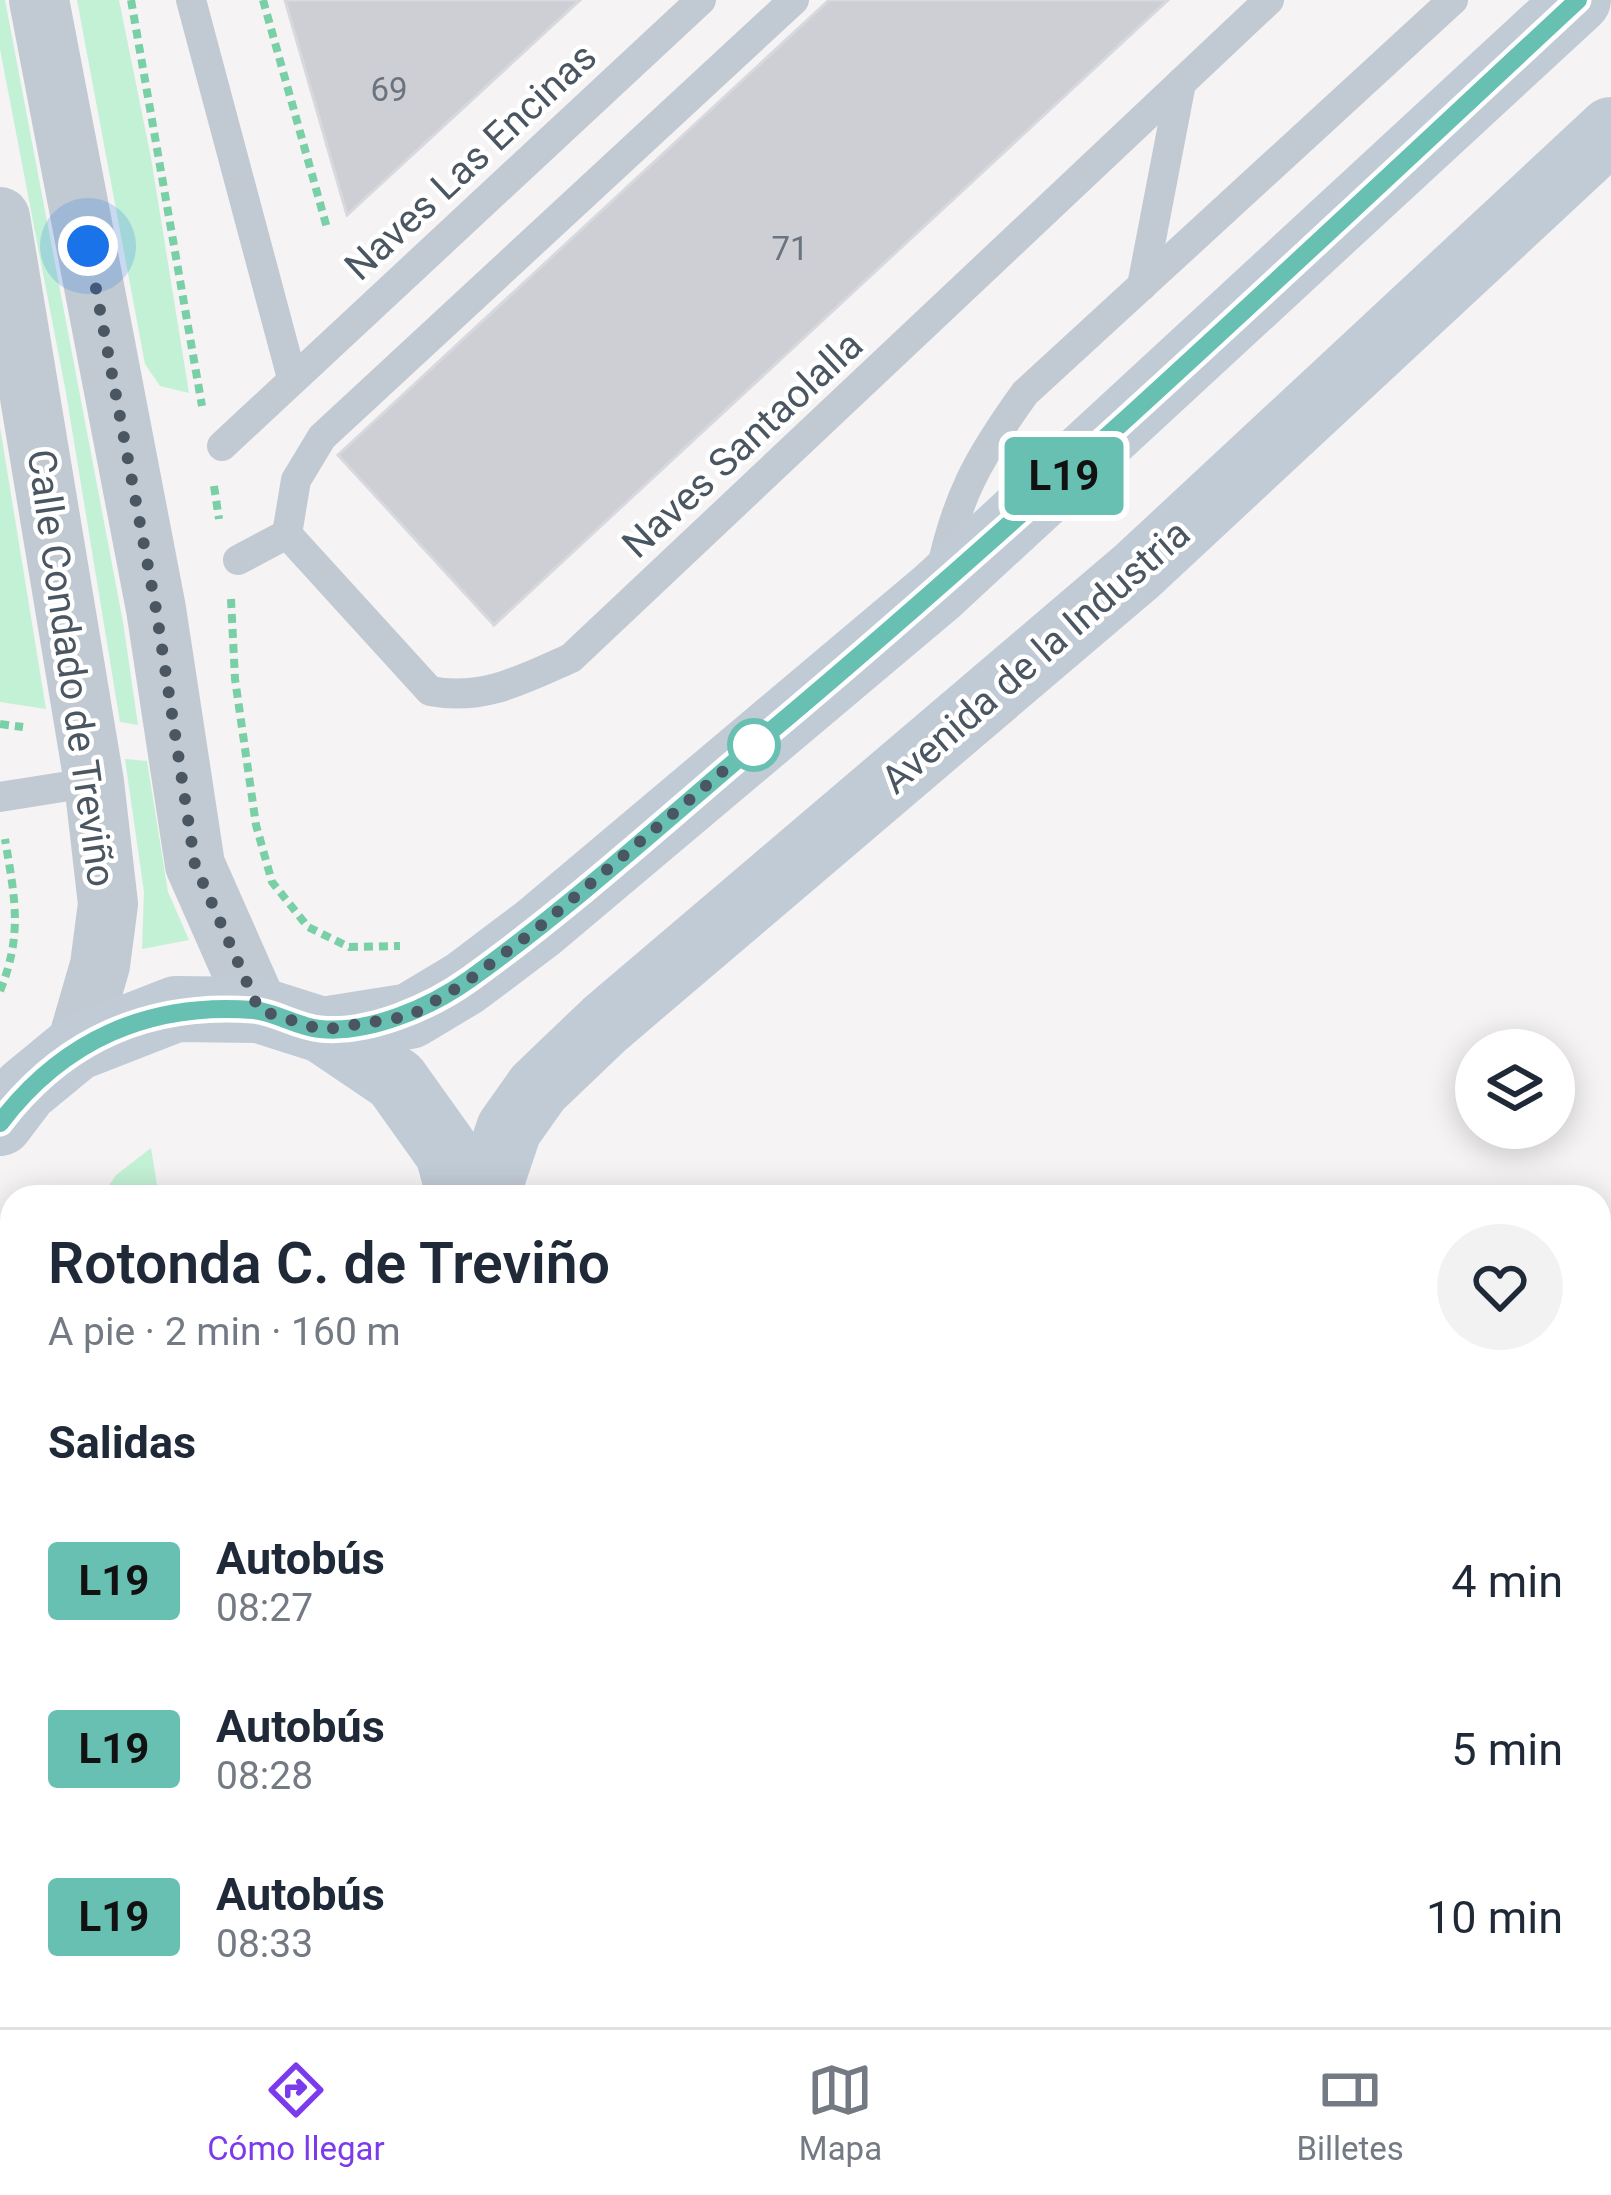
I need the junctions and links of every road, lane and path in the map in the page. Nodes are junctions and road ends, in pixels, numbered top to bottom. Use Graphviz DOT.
graph roads {
  1 [pos="39,0"];
  2 [pos="131,0"];
  3 [pos="191,0"];
  4 [pos="263,0"];
  5 [pos="701,0"];
  6 [pos="794,0"];
  7 [pos="1269,0"];
  8 [pos="1453,0"];
  9 [pos="1578,0"];
  10 [pos="1181,83"];
  11 [pos="1611,130"];
  12 [pos="0,217"];
  13 [pos="327,227"];
  14 [pos="1142,286"];
  15 [pos="292,379"];
  16 [pos="203,410"];
  17 [pos="222,446"];
  18 [pos="287,534"];
  19 [pos="238,560"];
  20 [pos="937,592"];
  21 [pos="94,782"];
  22 [pos="0,797"];
  23 [pos="4,830"];
  24 [pos="0,991"];
  25 [pos="259,1010"];
  26 [pos="322,1030"];
  27 [pos="76,1048"];
  28 [pos="0,1123"];
  29 [pos="457,1185"];
  30 [pos="491,1185"];
  1 -- 25 [label="street"];
  2 -- 16 [label="path"];
  3 -- 15 [label="lane"];
  4 -- 13 [label="path"];
  5 -- 15 [label="lane, Naves Las Encinas"];
  6 -- 18 [label="lane"];
  7 -- 10 [label="lane, Naves Santaolalla"];
  8 -- 14 [label="lane"];
  9 -- 20 [label="main road"];
  10 -- 14 [label="lane"];
  10 -- 18 [label="lane, Naves Santaolalla"];
  11 -- 30 [label="main road, Avenida de la Industria"];
  12 -- 21 [label="street, Calle Condado de Treviño"];
  14 -- 20 [label="lane"];
  15 -- 17 [label="lane, Naves Las Encinas"];
  18 -- 19 [label="lane"];
  20 -- 26 [label="main road"];
  21 -- 22 [label="lane"];
  21 -- 27 [label="street, Calle Condado de Treviño"];
  23 -- 24 [label="path"];
  25 -- 26 [label="main road"];
  25 -- 27 [label="main road"];
  26 -- 29 [label="main road"];
  27 -- 28 [label="main road"];
}
